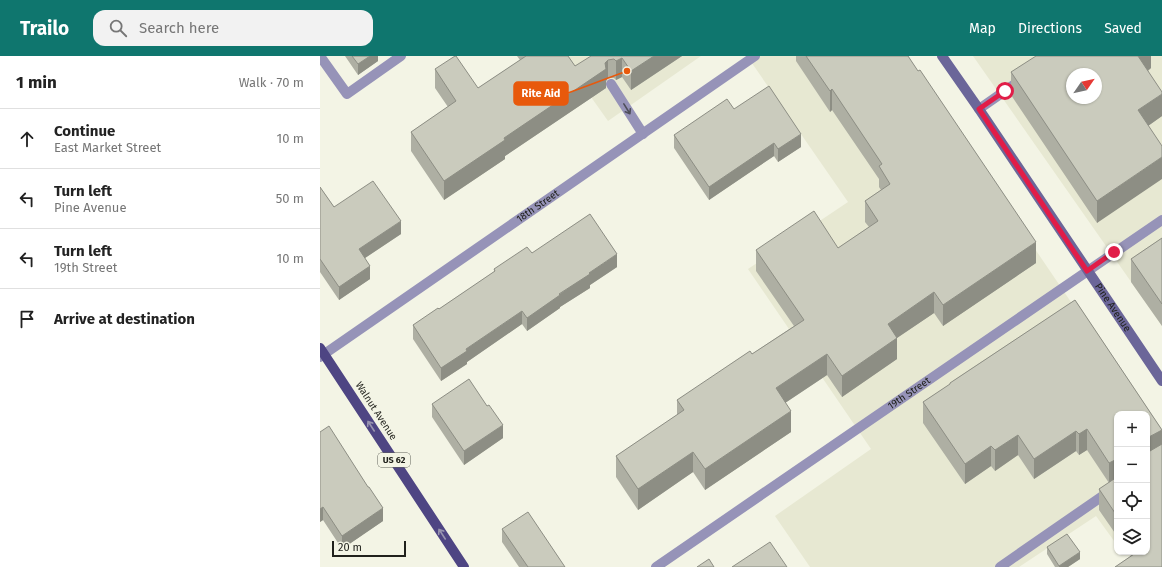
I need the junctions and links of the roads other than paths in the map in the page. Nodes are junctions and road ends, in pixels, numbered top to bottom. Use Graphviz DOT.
graph roads {
  1 [pos="320,56"];
  2 [pos="401,56"];
  3 [pos="755,56"];
  4 [pos="942,56"];
  5 [pos="1030,74"];
  6 [pos="611,84"];
  7 [pos="979,109"];
  8 [pos="643,134"];
  9 [pos="1162,220"];
  10 [pos="1087,271"];
  11 [pos="321,353"];
  12 [pos="1162,381"];
  13 [pos="1114,488"];
  14 [pos="464,567"];
  15 [pos="656,567"];
  16 [pos="1000,567"];
  1 -- 2 [label="street"];
  3 -- 8 [label="street, 18th Street"];
  4 -- 7 [label="main road, Pine Avenue"];
  5 -- 7 [label="street"];
  6 -- 8 [label="street, one-way"];
  7 -- 10 [label="main road, Pine Avenue"];
  8 -- 11 [label="street, 18th Street"];
  9 -- 10 [label="street, 19th Street"];
  10 -- 12 [label="main road, Pine Avenue"];
  10 -- 15 [label="street, 19th Street"];
  14 -- 11 [label="main road, Walnut Avenue / US 62, one-way"];
  13 -- 16 [label="street"];
}
